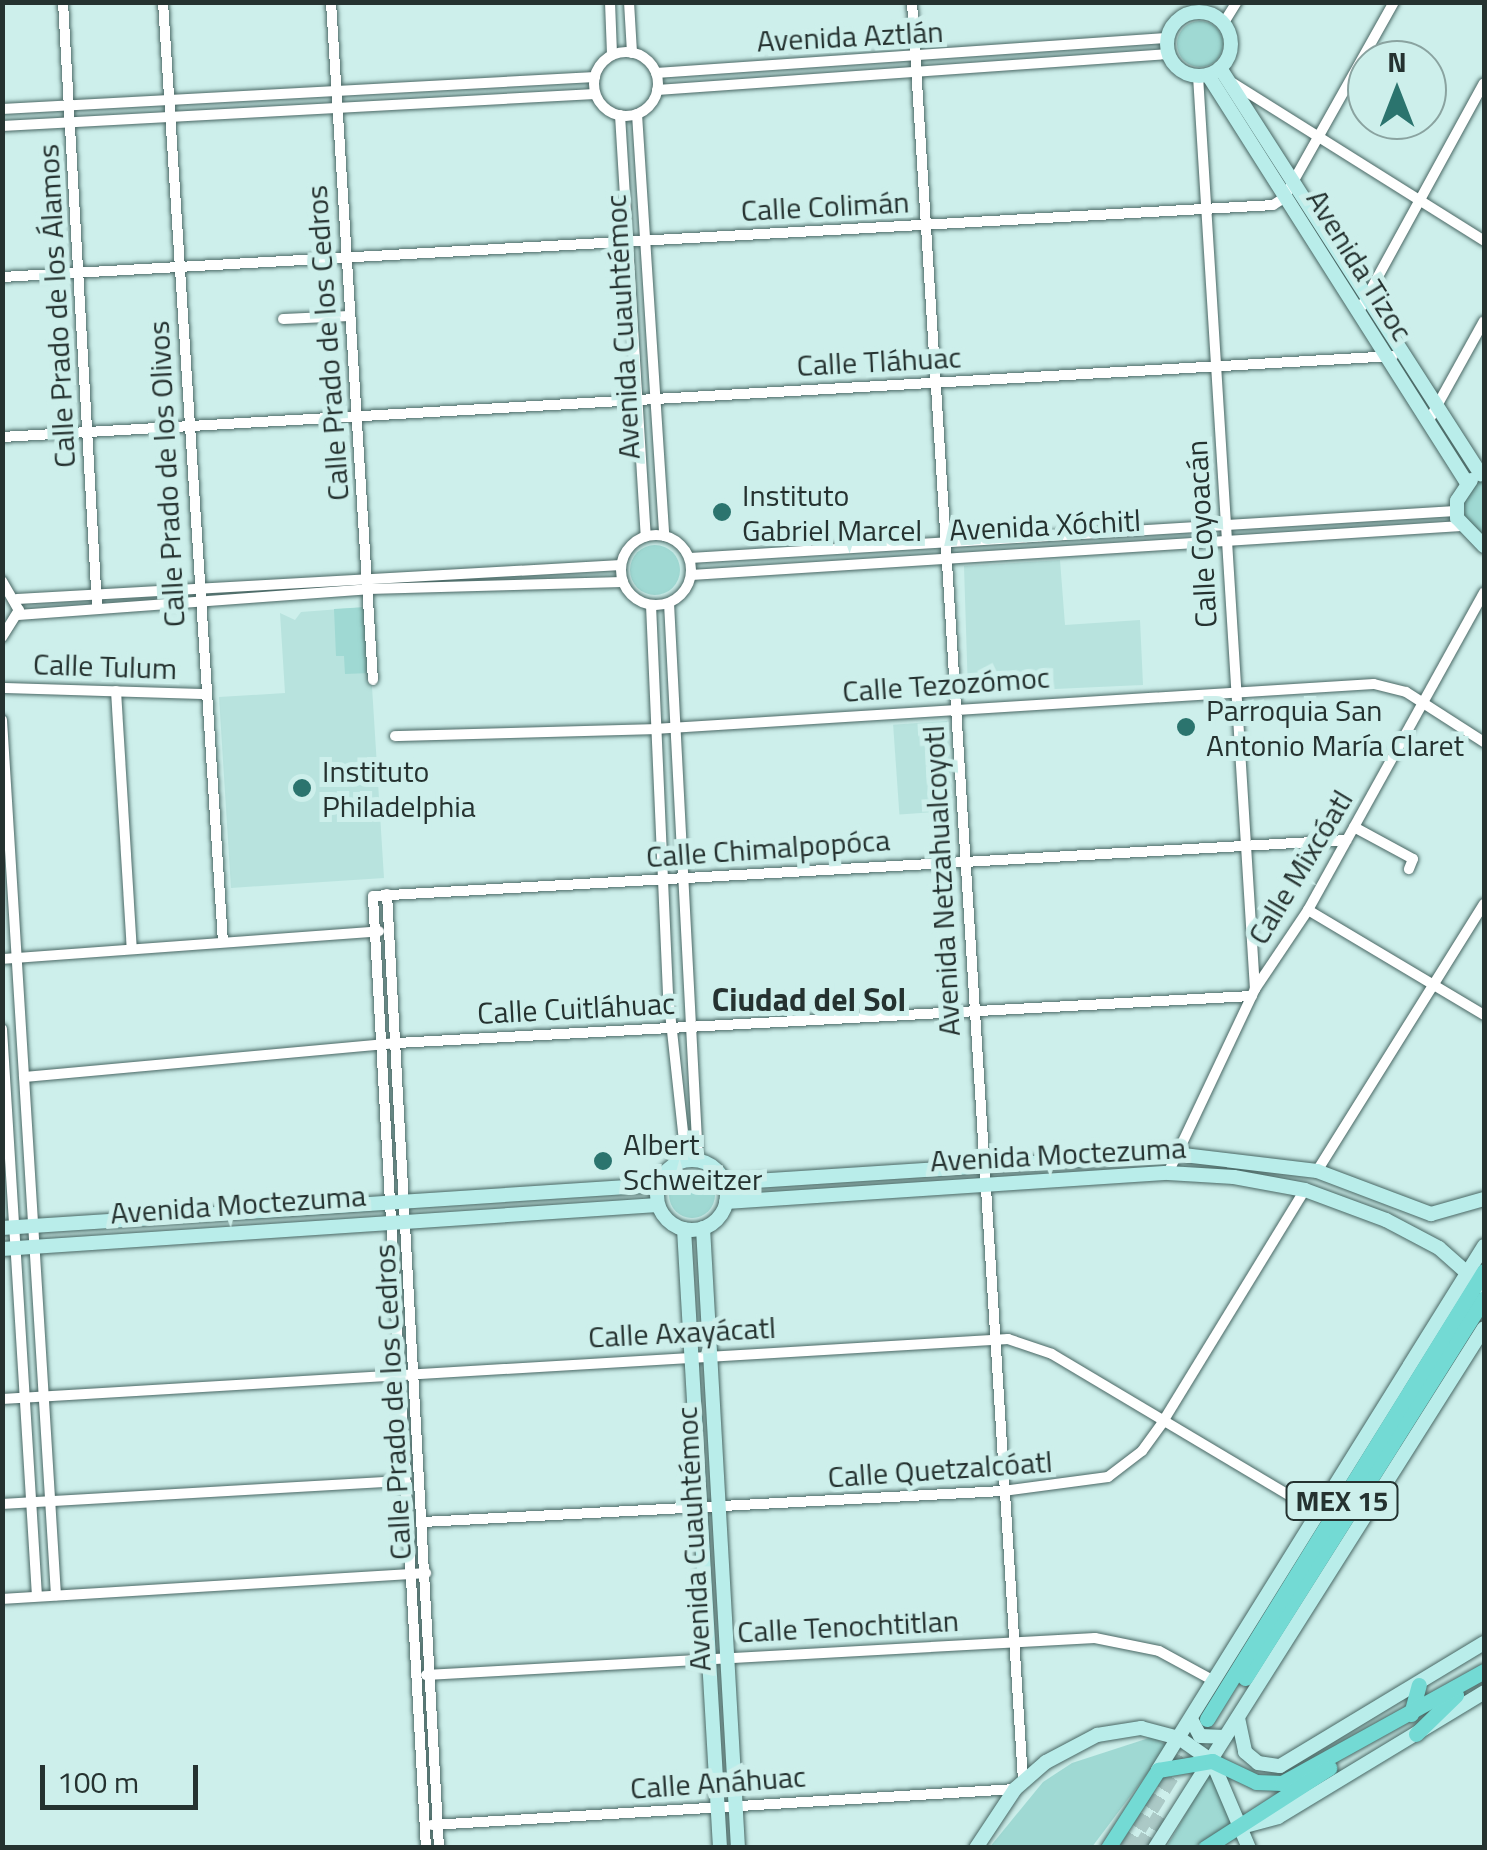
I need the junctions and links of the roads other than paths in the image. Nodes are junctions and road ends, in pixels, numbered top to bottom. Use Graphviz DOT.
graph roads {
  1 [pos="63,2"];
  2 [pos="163,2"];
  3 [pos="331,2"];
  4 [pos="610,2"];
  5 [pos="629,2"];
  6 [pos="912,2"];
  7 [pos="1169,2"];
  8 [pos="1237,2"];
  9 [pos="1394,2"];
  10 [pos="1185,12"];
  11 [pos="1224,24"];
  12 [pos="1168,46"];
  13 [pos="632,53"];
  14 [pos="612,55"];
  15 [pos="915,58"];
  16 [pos="656,73"];
  17 [pos="916,74"];
  18 [pos="1213,75"];
  19 [pos="594,77"];
  20 [pos="1484,84"];
  21 [pos="657,90"];
  22 [pos="336,92"];
  23 [pos="596,94"];
  24 [pos="168,102"];
  25 [pos="68,108"];
  26 [pos="2,109"];
  27 [pos="337,110"];
  28 [pos="637,114"];
  29 [pos="620,116"];
  30 [pos="169,119"];
  31 [pos="70,125"];
  32 [pos="2,126"];
  33 [pos="1318,136"];
  34 [pos="1293,181"];
  35 [pos="1284,198"];
  36 [pos="1420,201"];
  37 [pos="1207,209"];
  38 [pos="926,226"];
  39 [pos="627,241"];
  40 [pos="644,241"];
  41 [pos="1484,241"];
  42 [pos="346,259"];
  43 [pos="179,268"];
  44 [pos="78,274"];
  45 [pos="2,277"];
  46 [pos="1367,296"];
  47 [pos="1358,313"];
  48 [pos="350,316"];
  49 [pos="282,320"];
  50 [pos="1484,321"];
  51 [pos="1401,349"];
  52 [pos="1388,360"];
  53 [pos="1216,367"];
  54 [pos="936,383"];
  55 [pos="653,400"];
  56 [pos="635,401"];
  57 [pos="1438,406"];
  58 [pos="356,418"];
  59 [pos="1428,422"];
  60 [pos="186,428"];
  61 [pos="90,434"];
  62 [pos="2,437"];
  63 [pos="1483,473"];
  64 [pos="1467,483"];
  65 [pos="1456,511"];
  66 [pos="1225,524"];
  67 [pos="1461,526"];
  68 [pos="646,536"];
  69 [pos="664,536"];
  70 [pos="945,539"];
  71 [pos="1226,540"];
  72 [pos="1484,546"];
  73 [pos="946,556"];
  74 [pos="690,558"];
  75 [pos="621,565"];
  76 [pos="367,574"];
  77 [pos="692,575"];
  78 [pos="2,581"];
  79 [pos="622,582"];
  80 [pos="197,586"];
  81 [pos="368,589"];
  82 [pos="96,591"];
  83 [pos="1484,592"];
  84 [pos="17,599"];
  85 [pos="198,601"];
  86 [pos="669,603"];
  87 [pos="650,605"];
  88 [pos="97,607"];
  89 [pos="18,615"];
  90 [pos="2,637"];
  91 [pos="373,680"];
  92 [pos="2,688"];
  93 [pos="116,691"];
  94 [pos="1236,691"];
  95 [pos="205,694"];
  96 [pos="1424,702"];
  97 [pos="956,708"];
  98 [pos="2,720"];
  99 [pos="672,728"];
  100 [pos="654,729"];
  101 [pos="395,736"];
  102 [pos="1484,742"];
  103 [pos="1354,827"];
  104 [pos="1346,840"];
  105 [pos="1244,844"];
  106 [pos="965,861"];
  107 [pos="7,867"];
  108 [pos="1409,870"];
  109 [pos="680,879"];
  110 [pos="662,880"];
  111 [pos="388,894"];
  112 [pos="373,896"];
  113 [pos="1484,904"];
  114 [pos="1308,910"];
  115 [pos="390,930"];
  116 [pos="375,931"];
  117 [pos="222,942"];
  118 [pos="132,950"];
  119 [pos="17,958"];
  120 [pos="2,959"];
  121 [pos="1434,985"];
  122 [pos="1254,993"];
  123 [pos="974,1010"];
  124 [pos="1484,1016"];
  125 [pos="671,1027"];
  126 [pos="688,1027"];
  127 [pos="2,1029"];
  128 [pos="397,1043"];
  129 [pos="382,1044"];
  130 [pos="24,1078"];
  131 [pos="4,1082"];
  132 [pos="1175,1154"];
  133 [pos="692,1161"];
  134 [pos="984,1166"];
  135 [pos="1317,1172"];
  136 [pos="1168,1173"];
  137 [pos="724,1183"];
  138 [pos="985,1184"];
  139 [pos="658,1186"];
  140 [pos="1305,1190"];
  141 [pos="1484,1198"];
  142 [pos="406,1199"];
  143 [pos="388,1200"];
  144 [pos="726,1202"];
  145 [pos="658,1205"];
  146 [pos="406,1219"];
  147 [pos="389,1220"];
  148 [pos="33,1226"];
  149 [pos="9,1228"];
  150 [pos="684,1228"];
  151 [pos="703,1228"];
  152 [pos="1484,1246"];
  153 [pos="34,1247"];
  154 [pos="10,1249"];
  155 [pos="1479,1284"];
  156 [pos="1484,1328"];
  157 [pos="995,1339"];
  158 [pos="709,1355"];
  159 [pos="688,1356"];
  160 [pos="398,1374"];
  161 [pos="416,1374"];
  162 [pos="44,1396"];
  163 [pos="26,1397"];
  164 [pos="2,1398"];
  165 [pos="1162,1423"];
  166 [pos="405,1482"];
  167 [pos="1003,1492"];
  168 [pos="32,1502"];
  169 [pos="51,1502"];
  170 [pos="2,1504"];
  171 [pos="700,1508"];
  172 [pos="718,1508"];
  173 [pos="1319,1512"];
  174 [pos="424,1522"];
  175 [pos="426,1572"];
  176 [pos="409,1574"];
  177 [pos="56,1595"];
  178 [pos="37,1596"];
  179 [pos="2,1598"];
  180 [pos="1014,1642"];
  181 [pos="1484,1644"];
  182 [pos="728,1658"];
  183 [pos="708,1660"];
  184 [pos="1480,1673"];
  185 [pos="415,1675"];
  186 [pos="430,1675"];
  187 [pos="1214,1681"];
  188 [pos="1419,1685"];
  189 [pos="1484,1692"];
  190 [pos="1411,1714"];
  191 [pos="1239,1715"];
  192 [pos="1210,1725"];
  193 [pos="1416,1734"];
  194 [pos="1179,1738"];
  195 [pos="1325,1743"];
  196 [pos="1342,1754"];
  197 [pos="1021,1757"];
  198 [pos="1212,1760"];
  199 [pos="1046,1762"];
  200 [pos="1158,1770"];
  201 [pos="1294,1778"];
  202 [pos="1019,1786"];
  203 [pos="735,1806"];
  204 [pos="717,1808"];
  205 [pos="438,1824"];
  206 [pos="425,1825"];
  207 [pos="1244,1826"];
  208 [pos="426,1848"];
  209 [pos="439,1848"];
  210 [pos="720,1848"];
  211 [pos="738,1848"];
  212 [pos="976,1848"];
  213 [pos="1108,1848"];
  214 [pos="1155,1848"];
  215 [pos="1205,1848"];
  216 [pos="1250,1848"];
  1 -- 25 [label="street, Calle Prado de los Álamos"];
  2 -- 24 [label="street, Calle Prado de los Olivos"];
  3 -- 22 [label="street, Calle Prado de los Cedros"];
  4 -- 14 [label="street"];
  5 -- 13 [label="street"];
  6 -- 15 [label="street, Avenida Netzahualcoyotl"];
  7 -- 10 [label="street"];
  8 -- 11 [label="street"];
  9 -- 33 [label="street"];
  10 -- 11 [label="street"];
  10 -- 12 [label="street"];
  11 -- 18 [label="street"];
  12 -- 15 [label="street, Avenida Aztlán"];
  12 -- 17 [label="street, Avenida Aztlán"];
  12 -- 18 [label="street"];
  13 -- 14 [label="street"];
  13 -- 16 [label="street"];
  14 -- 19 [label="street"];
  15 -- 16 [label="street, Avenida Aztlán"];
  15 -- 17 [label="street, Avenida Netzahualcoyotl"];
  16 -- 21 [label="street"];
  17 -- 21 [label="street, Avenida Aztlán"];
  17 -- 38 [label="street, Avenida Netzahualcoyotl"];
  18 -- 33 [label="street"];
  18 -- 34 [label="street, Avenida Tizoc"];
  18 -- 35 [label="street, Avenida Tizoc"];
  18 -- 37 [label="street, Calle Coyoacán"];
  19 -- 22 [label="street"];
  19 -- 23 [label="street"];
  20 -- 36 [label="street"];
  21 -- 28 [label="street"];
  22 -- 24 [label="street"];
  22 -- 27 [label="street, Calle Prado de los Cedros"];
  23 -- 27 [label="street"];
  23 -- 29 [label="street"];
  24 -- 25 [label="street"];
  24 -- 30 [label="street, Calle Prado de los Olivos"];
  25 -- 26 [label="street"];
  25 -- 31 [label="street, Calle Prado de los Álamos"];
  27 -- 30 [label="street"];
  27 -- 42 [label="street, Calle Prado de los Cedros"];
  28 -- 29 [label="street"];
  28 -- 40 [label="street, Avenida Cuauhtémoc"];
  29 -- 39 [label="street, Avenida Cuauhtémoc"];
  30 -- 31 [label="street"];
  30 -- 43 [label="street, Calle Prado de los Olivos"];
  31 -- 32 [label="street"];
  31 -- 44 [label="street, Calle Prado de los Álamos"];
  33 -- 34 [label="street"];
  33 -- 36 [label="street"];
  34 -- 35 [label="street"];
  34 -- 46 [label="street, Avenida Tizoc"];
  35 -- 37 [label="street, Calle Colimán"];
  35 -- 47 [label="street, Avenida Tizoc"];
  36 -- 41 [label="street"];
  36 -- 46 [label="street"];
  37 -- 38 [label="street, Calle Colimán"];
  37 -- 53 [label="street, Calle Coyoacán"];
  38 -- 40 [label="street, Calle Colimán"];
  38 -- 54 [label="street, Avenida Netzahualcoyotl"];
  39 -- 40 [label="street, Calle Colimán"];
  39 -- 42 [label="street, Calle Colimán"];
  39 -- 56 [label="street, Avenida Cuauhtémoc"];
  40 -- 55 [label="street, Avenida Cuauhtémoc"];
  42 -- 43 [label="street, Calle Colimán"];
  42 -- 48 [label="street, Calle Prado de los Cedros"];
  43 -- 44 [label="street, Calle Colimán"];
  43 -- 60 [label="street, Calle Prado de los Olivos"];
  44 -- 45 [label="street, Calle Colimán"];
  44 -- 61 [label="street, Calle Prado de los Álamos"];
  46 -- 47 [label="street"];
  46 -- 51 [label="street, Avenida Tizoc"];
  47 -- 52 [label="street, Avenida Tizoc"];
  48 -- 49 [label="street"];
  48 -- 58 [label="street, Calle Prado de los Cedros"];
  50 -- 57 [label="street"];
  51 -- 52 [label="street"];
  51 -- 57 [label="street, Avenida Tizoc"];
  52 -- 53 [label="street, Calle Tláhuac"];
  52 -- 59 [label="street, Avenida Tizoc"];
  53 -- 54 [label="street, Calle Tláhuac"];
  53 -- 66 [label="street, Calle Coyoacán"];
  54 -- 55 [label="street, Calle Tláhuac"];
  54 -- 70 [label="street, Avenida Netzahualcoyotl"];
  55 -- 56 [label="street, Calle Tláhuac"];
  55 -- 69 [label="street, Avenida Cuauhtémoc"];
  56 -- 58 [label="street, Calle Tláhuac"];
  56 -- 68 [label="street, Avenida Cuauhtémoc"];
  57 -- 59 [label="street"];
  57 -- 63 [label="street, Avenida Tizoc"];
  58 -- 60 [label="street, Calle Tláhuac"];
  58 -- 76 [label="street, Calle Prado de los Cedros"];
  59 -- 64 [label="street, Avenida Tizoc"];
  60 -- 61 [label="street, Calle Tláhuac"];
  60 -- 80 [label="street, Calle Prado de los Olivos"];
  61 -- 62 [label="street, Calle Tláhuac"];
  61 -- 82 [label="street, Calle Prado de los Álamos"];
  63 -- 64 [label="street"];
  64 -- 65 [label="street"];
  65 -- 66 [label="street, Avenida Xóchitl"];
  65 -- 67 [label="street"];
  66 -- 70 [label="street, Avenida Xóchitl"];
  66 -- 71 [label="street, Calle Coyoacán"];
  67 -- 71 [label="street, Avenida Xóchitl"];
  67 -- 72 [label="street"];
  68 -- 69 [label="street"];
  68 -- 75 [label="street"];
  69 -- 74 [label="street"];
  70 -- 73 [label="street, Avenida Netzahualcoyotl"];
  70 -- 74 [label="street, Avenida Xóchitl"];
  71 -- 73 [label="street, Avenida Xóchitl"];
  71 -- 94 [label="street, Calle Coyoacán"];
  73 -- 77 [label="street, Avenida Xóchitl"];
  73 -- 97 [label="street, Avenida Netzahualcoyotl"];
  74 -- 77 [label="street"];
  75 -- 76 [label="street"];
  75 -- 79 [label="street"];
  76 -- 80 [label="street"];
  76 -- 81 [label="street, Calle Prado de los Cedros"];
  77 -- 86 [label="street"];
  78 -- 84 [label="street"];
  79 -- 81 [label="street"];
  79 -- 87 [label="street"];
  80 -- 82 [label="street"];
  80 -- 85 [label="street, Calle Prado de los Olivos"];
  81 -- 85 [label="street"];
  81 -- 91 [label="street, Calle Prado de los Cedros"];
  82 -- 84 [label="street"];
  82 -- 88 [label="street, Calle Prado de los Álamos"];
  83 -- 96 [label="street, Calle Mixcóatl"];
  84 -- 89 [label="street"];
  85 -- 88 [label="street"];
  85 -- 95 [label="street, Calle Prado de los Olivos"];
  86 -- 87 [label="street"];
  86 -- 99 [label="street"];
  87 -- 100 [label="street"];
  88 -- 89 [label="street"];
  89 -- 90 [label="street"];
  92 -- 93 [label="street, Calle Tulum"];
  93 -- 95 [label="street, Calle Tulum"];
  93 -- 118 [label="street"];
  94 -- 96 [label="street, Calle Tezozómoc"];
  94 -- 97 [label="street, Calle Tezozómoc"];
  94 -- 105 [label="street, Calle Coyoacán"];
  95 -- 117 [label="street, Calle Prado de los Olivos"];
  96 -- 102 [label="street, Calle Tezozómoc"];
  96 -- 103 [label="street, Calle Mixcóatl"];
  97 -- 99 [label="street, Calle Tezozómoc"];
  97 -- 106 [label="street, Avenida Netzahualcoyotl"];
  98 -- 107 [label="street"];
  99 -- 100 [label="street, Calle Tezozómoc"];
  99 -- 109 [label="street"];
  100 -- 101 [label="street, Calle Tezozómoc"];
  100 -- 110 [label="street"];
  103 -- 104 [label="street, Calle Mixcóatl"];
  103 -- 108 [label="street"];
  104 -- 105 [label="street, Calle Chimalpopóca"];
  104 -- 114 [label="street, Calle Mixcóatl"];
  105 -- 106 [label="street, Calle Chimalpopóca"];
  105 -- 122 [label="street, Calle Coyoacán"];
  106 -- 109 [label="street, Calle Chimalpopóca"];
  106 -- 123 [label="street, Avenida Netzahualcoyotl"];
  107 -- 119 [label="street"];
  109 -- 110 [label="street, Calle Chimalpopóca"];
  109 -- 126 [label="street"];
  110 -- 111 [label="street, Calle Chimalpopóca"];
  110 -- 125 [label="street"];
  111 -- 112 [label="street, Calle Chimalpopóca"];
  111 -- 115 [label="street, Calle Prado de los Cedros"];
  112 -- 116 [label="street, Calle Prado de los Cedros"];
  113 -- 121 [label="street"];
  114 -- 121 [label="street"];
  114 -- 122 [label="street, Calle Mixcóatl"];
  115 -- 116 [label="street"];
  115 -- 128 [label="street, Calle Prado de los Cedros"];
  116 -- 117 [label="street"];
  116 -- 129 [label="street, Calle Prado de los Cedros"];
  117 -- 118 [label="street"];
  118 -- 119 [label="street"];
  119 -- 120 [label="street"];
  119 -- 130 [label="street"];
  121 -- 124 [label="street"];
  121 -- 135 [label="street"];
  122 -- 123 [label="street, Calle Cuitláhuac"];
  122 -- 132 [label="street, Calle Mixcóatl"];
  123 -- 126 [label="street, Calle Cuitláhuac"];
  123 -- 134 [label="street, Avenida Netzahualcoyotl"];
  125 -- 126 [label="street, Calle Cuitláhuac"];
  125 -- 128 [label="street, Calle Cuitláhuac"];
  125 -- 133 [label="street"];
  126 -- 133 [label="street"];
  127 -- 131 [label="street"];
  128 -- 129 [label="street, Calle Cuitláhuac"];
  128 -- 142 [label="street, Calle Prado de los Cedros"];
  129 -- 130 [label="street, Calle Cuitláhuac"];
  129 -- 143 [label="street, Calle Prado de los Cedros"];
  130 -- 148 [label="street"];
  131 -- 149 [label="street"];
  132 -- 134 [label="street, Avenida Moctezuma"];
  132 -- 135 [label="street, Avenida Moctezuma"];
  132 -- 136 [label="street, Calle Mixcóatl"];
  133 -- 137 [label="street"];
  133 -- 139 [label="street"];
  134 -- 137 [label="street, Avenida Moctezuma"];
  134 -- 138 [label="street, Avenida Netzahualcoyotl"];
  135 -- 141 [label="street, Avenida Moctezuma"];
  136 -- 138 [label="street, Avenida Moctezuma"];
  136 -- 140 [label="street, Avenida Moctezuma"];
  137 -- 144 [label="street"];
  138 -- 144 [label="street, Avenida Moctezuma"];
  138 -- 157 [label="street, Avenida Netzahualcoyotl"];
  139 -- 142 [label="street, Avenida Moctezuma"];
  139 -- 145 [label="street"];
  140 -- 155 [label="street, Avenida Moctezuma"];
  140 -- 165 [label="street, Calle Quetzalcóatl"];
  142 -- 143 [label="street, Avenida Moctezuma"];
  142 -- 146 [label="street, Calle Prado de los Cedros"];
  143 -- 147 [label="street, Calle Prado de los Cedros"];
  143 -- 148 [label="street, Avenida Moctezuma"];
  144 -- 151 [label="street"];
  145 -- 146 [label="street, Avenida Moctezuma"];
  145 -- 150 [label="street"];
  146 -- 147 [label="street, Avenida Moctezuma"];
  146 -- 161 [label="street, Calle Prado de los Cedros"];
  147 -- 153 [label="street, Avenida Moctezuma"];
  147 -- 160 [label="street, Calle Prado de los Cedros"];
  148 -- 149 [label="street, Avenida Moctezuma"];
  148 -- 153 [label="street"];
  149 -- 154 [label="street"];
  150 -- 151 [label="street"];
  150 -- 159 [label="street, Avenida Cuauhtémoc"];
  151 -- 158 [label="street, Avenida Cuauhtémoc"];
  152 -- 155 [label="street"];
  153 -- 154 [label="street, Avenida Moctezuma"];
  153 -- 162 [label="street"];
  154 -- 163 [label="street"];
  155 -- 173 [label="street"];
  155 -- 192 [label="main road, MEX 15"];
  156 -- 191 [label="street"];
  157 -- 158 [label="street, Calle Axayácatl"];
  157 -- 165 [label="street, Calle Axayácatl"];
  157 -- 167 [label="street, Avenida Netzahualcoyotl"];
  158 -- 159 [label="street, Calle Axayácatl"];
  158 -- 172 [label="street, Avenida Cuauhtémoc"];
  159 -- 161 [label="street, Calle Axayácatl"];
  159 -- 171 [label="street, Avenida Cuauhtémoc"];
  160 -- 161 [label="street, Calle Axayácatl"];
  160 -- 162 [label="street, Calle Axayácatl"];
  160 -- 166 [label="street, Calle Prado de los Cedros"];
  161 -- 174 [label="street, Calle Prado de los Cedros"];
  162 -- 163 [label="street, Calle Axayácatl"];
  162 -- 169 [label="street"];
  163 -- 164 [label="street, Calle Axayácatl"];
  163 -- 168 [label="street"];
  165 -- 167 [label="street, Calle Quetzalcóatl"];
  165 -- 173 [label="street, Calle Axayácatl"];
  166 -- 169 [label="street"];
  166 -- 176 [label="street, Calle Prado de los Cedros"];
  167 -- 172 [label="street, Calle Quetzalcóatl"];
  167 -- 180 [label="street, Avenida Netzahualcoyotl"];
  168 -- 169 [label="street"];
  168 -- 170 [label="street"];
  168 -- 178 [label="street"];
  169 -- 177 [label="street"];
  171 -- 172 [label="street, Calle Quetzalcóatl"];
  171 -- 174 [label="street, Calle Quetzalcóatl"];
  171 -- 183 [label="street, Avenida Cuauhtémoc"];
  172 -- 182 [label="street, Avenida Cuauhtémoc"];
  173 -- 187 [label="street"];
  174 -- 175 [label="street, Calle Prado de los Cedros"];
  175 -- 176 [label="street"];
  175 -- 186 [label="street, Calle Prado de los Cedros"];
  176 -- 177 [label="street"];
  176 -- 185 [label="street, Calle Prado de los Cedros"];
  177 -- 178 [label="street"];
  178 -- 179 [label="street"];
  180 -- 182 [label="street, Calle Tenochtitlan"];
  180 -- 187 [label="street, Calle Tenochtitlan"];
  180 -- 197 [label="street, Avenida Netzahualcoyotl"];
  181 -- 188 [label="street"];
  182 -- 183 [label="street, Calle Tenochtitlan"];
  182 -- 203 [label="street, Avenida Cuauhtémoc"];
  183 -- 186 [label="street, Calle Tenochtitlan"];
  183 -- 204 [label="street, Avenida Cuauhtémoc"];
  184 -- 190 [label="main road"];
  184 -- 193 [label="main road"];
  185 -- 186 [label="street, Calle Tenochtitlan"];
  185 -- 206 [label="street, Calle Prado de los Cedros"];
  186 -- 205 [label="street, Calle Prado de los Cedros"];
  187 -- 192 [label="street"];
  188 -- 190 [label="main road"];
  188 -- 195 [label="street"];
  189 -- 193 [label="street"];
  190 -- 196 [label="main road"];
  191 -- 192 [label="street"];
  191 -- 195 [label="street"];
  192 -- 194 [label="street"];
  192 -- 198 [label="street"];
  193 -- 207 [label="street"];
  194 -- 198 [label="street"];
  194 -- 199 [label="street"];
  194 -- 200 [label="street"];
  195 -- 201 [label="street"];
  196 -- 201 [label="main road"];
  196 -- 207 [label="main road"];
  197 -- 199 [label="street"];
  197 -- 202 [label="street, Avenida Netzahualcoyotl"];
  198 -- 200 [label="main road"];
  198 -- 201 [label="main road"];
  198 -- 207 [label="street"];
  198 -- 214 [label="street"];
  199 -- 202 [label="street"];
  200 -- 213 [label="main road"];
  202 -- 203 [label="street, Calle Anáhuac"];
  202 -- 212 [label="street"];
  203 -- 204 [label="street, Calle Anáhuac"];
  203 -- 211 [label="street, Avenida Cuauhtémoc"];
  204 -- 205 [label="street, Calle Anáhuac"];
  204 -- 210 [label="street, Avenida Cuauhtémoc"];
  205 -- 206 [label="street, Calle Anáhuac"];
  205 -- 209 [label="street, Calle Prado de los Cedros"];
  206 -- 208 [label="street, Calle Prado de los Cedros"];
  207 -- 215 [label="main road"];
  207 -- 216 [label="street"];
}
